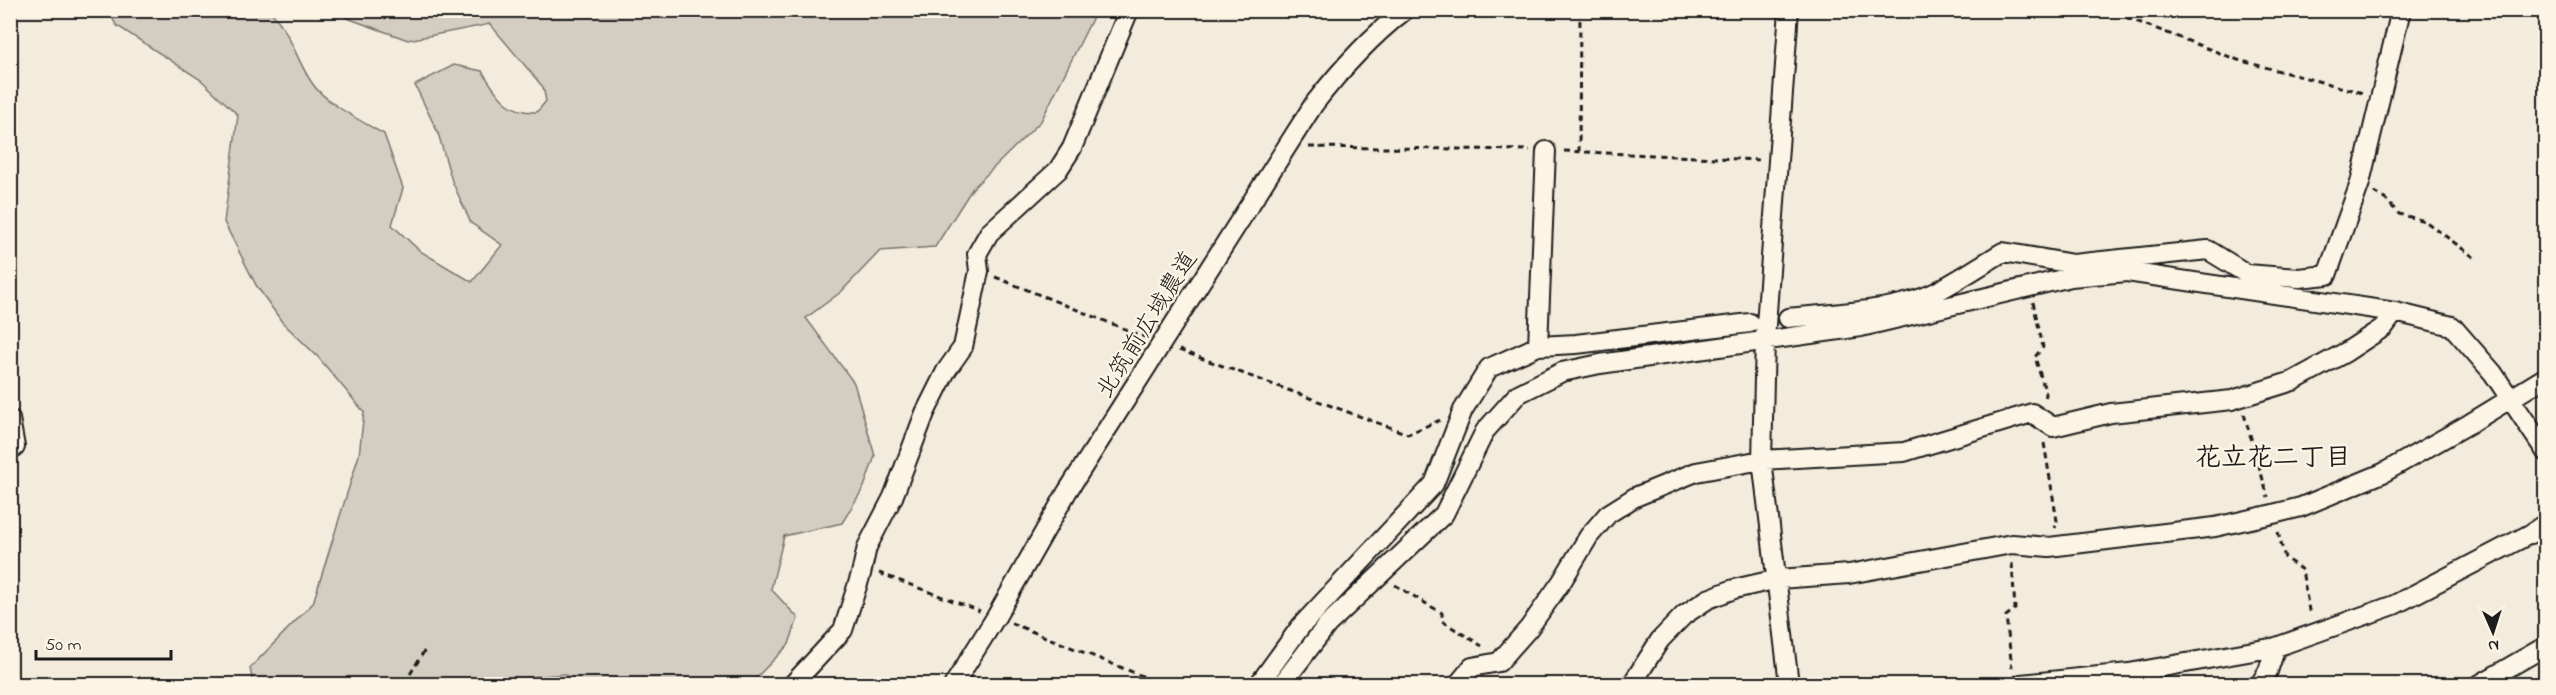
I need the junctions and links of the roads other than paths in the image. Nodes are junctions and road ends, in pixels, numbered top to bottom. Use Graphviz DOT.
graph roads {
  1 [pos="1129,10"];
  2 [pos="1405,10"];
  3 [pos="1789,10"];
  4 [pos="2401,10"];
  5 [pos="1546,151"];
  6 [pos="2395,312"];
  7 [pos="1788,318"];
  8 [pos="1750,323"];
  9 [pos="1765,339"];
  10 [pos="1538,346"];
  11 [pos="2546,377"];
  12 [pos="2509,400"];
  13 [pos="10,419"];
  14 [pos="1452,438"];
  15 [pos="1478,445"];
  16 [pos="15,447"];
  17 [pos="2546,452"];
  18 [pos="1762,460"];
  19 [pos="2546,523"];
  20 [pos="1778,579"];
  21 [pos="2546,646"];
  22 [pos="2276,647"];
  23 [pos="2017,679"];
  24 [pos="793,684"];
  25 [pos="954,684"];
  26 [pos="1259,684"];
  27 [pos="1282,684"];
  28 [pos="1458,684"];
  29 [pos="1632,684"];
  30 [pos="1789,684"];
  31 [pos="2260,684"];
  32 [pos="2480,684"];
  1 -- 24 [label="street"];
  2 -- 25 [label="street, 北筑前広域農道"];
  3 -- 9 [label="street"];
  4 -- 7 [label="street"];
  5 -- 10 [label="street"];
  6 -- 9 [label="street"];
  6 -- 12 [label="street"];
  6 -- 18 [label="street"];
  8 -- 10 [label="street"];
  9 -- 15 [label="street"];
  9 -- 18 [label="street"];
  10 -- 14 [label="street"];
  11 -- 12 [label="street"];
  12 -- 17 [label="street"];
  12 -- 20 [label="street"];
  13 -- 16 [label="street"];
  14 -- 15 [label="street"];
  14 -- 26 [label="street"];
  15 -- 27 [label="street"];
  18 -- 20 [label="street"];
  18 -- 28 [label="street"];
  19 -- 22 [label="street"];
  20 -- 29 [label="street"];
  20 -- 30 [label="street"];
  21 -- 32 [label="street"];
  22 -- 23 [label="street"];
  22 -- 31 [label="street"];
}
